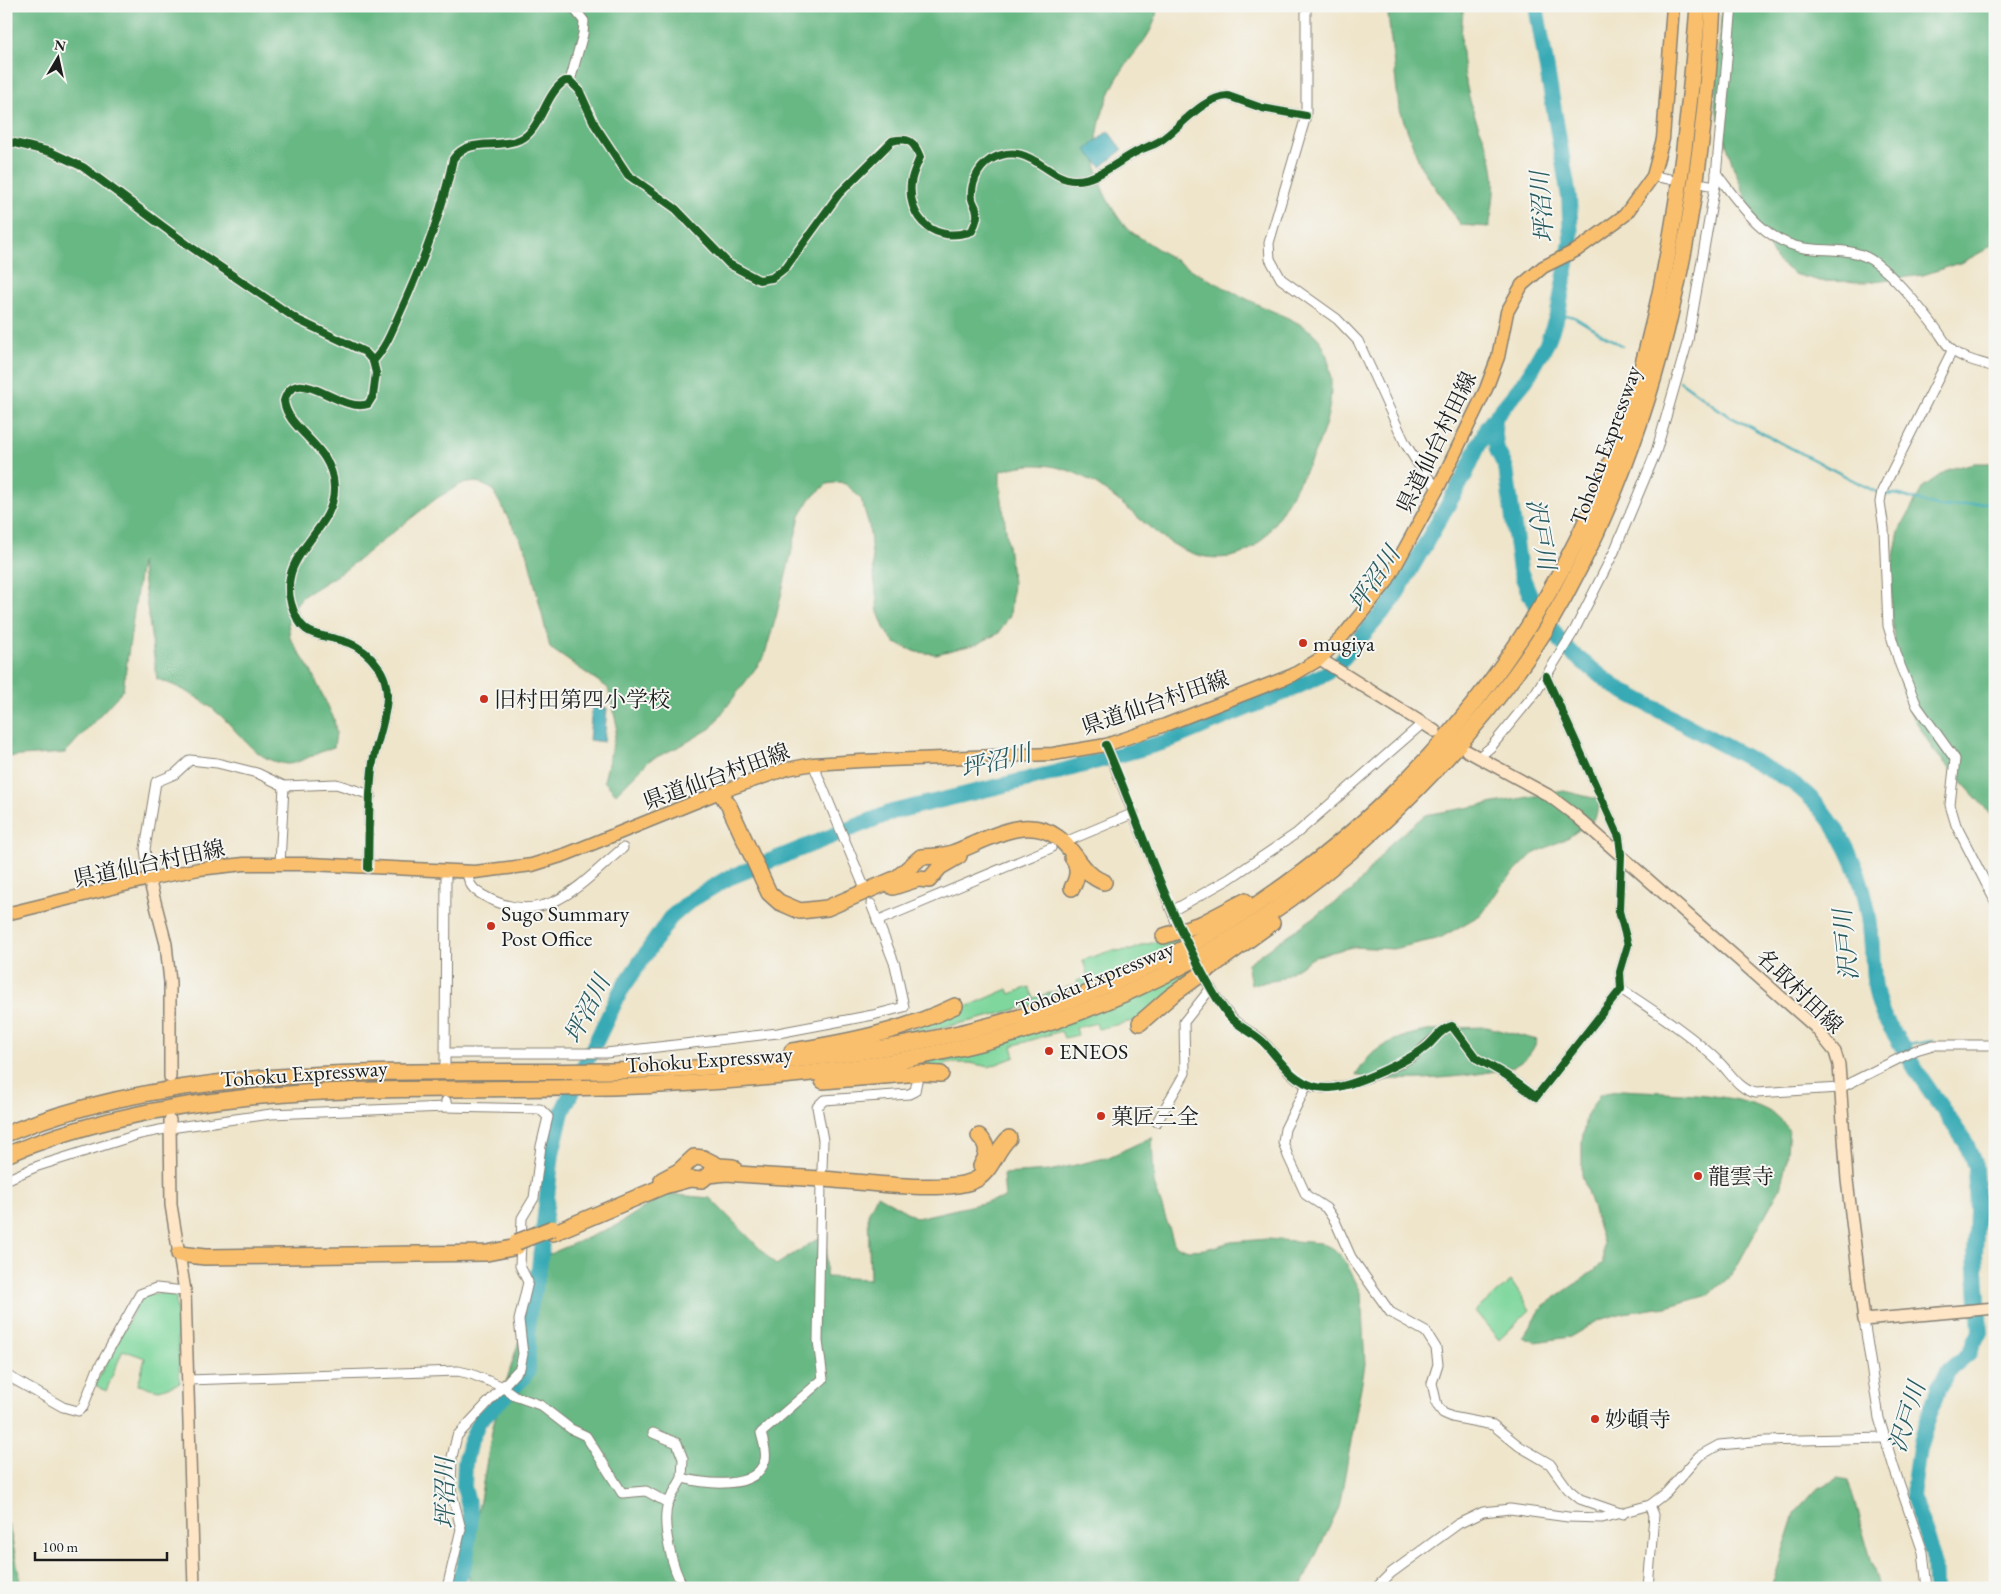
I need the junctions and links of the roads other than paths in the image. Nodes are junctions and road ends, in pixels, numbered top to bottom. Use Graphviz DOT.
graph roads {
  1 [pos="572,6"];
  2 [pos="1306,6"];
  3 [pos="1673,6"];
  4 [pos="1698,6"];
  5 [pos="1713,6"];
  6 [pos="1732,6"];
  7 [pos="570,81"];
  8 [pos="1306,116"];
  9 [pos="6,142"];
  10 [pos="1716,173"];
  11 [pos="1653,176"];
  12 [pos="1669,179"];
  13 [pos="1704,184"];
  14 [pos="1715,186"];
  15 [pos="1952,351"];
  16 [pos="373,362"];
  17 [pos="1995,367"];
  18 [pos="1438,488"];
  19 [pos="1322,660"];
  20 [pos="1546,676"];
  21 [pos="1422,723"];
  22 [pos="1435,731"];
  23 [pos="1107,748"];
  24 [pos="1468,751"];
  25 [pos="1479,757"];
  26 [pos="813,764"];
  27 [pos="284,786"];
  28 [pos="720,792"];
  29 [pos="371,794"];
  30 [pos="1389,808"];
  31 [pos="1134,813"];
  32 [pos="1070,840"];
  33 [pos="623,848"];
  34 [pos="1050,848"];
  35 [pos="1621,854"];
  36 [pos="280,864"];
  37 [pos="368,868"];
  38 [pos="446,872"];
  39 [pos="467,872"];
  40 [pos="149,879"];
  41 [pos="1104,882"];
  42 [pos="863,884"];
  43 [pos="761,885"];
  44 [pos="1072,888"];
  45 [pos="1995,901"];
  46 [pos="870,904"];
  47 [pos="1172,910"];
  48 [pos="6,914"];
  49 [pos="877,921"];
  50 [pos="1176,922"];
  51 [pos="1164,936"];
  52 [pos="1621,989"];
  53 [pos="955,1006"];
  54 [pos="904,1007"];
  55 [pos="906,1019"];
  56 [pos="1140,1023"];
  57 [pos="1995,1044"];
  58 [pos="604,1070"];
  59 [pos="941,1074"];
  60 [pos="170,1077"];
  61 [pos="917,1081"];
  62 [pos="1307,1085"];
  63 [pos="610,1087"];
  64 [pos="1840,1088"];
  65 [pos="1158,1122"];
  66 [pos="170,1124"];
  67 [pos="6,1134"];
  68 [pos="979,1136"];
  69 [pos="1009,1138"];
  70 [pos="6,1155"];
  71 [pos="822,1169"];
  72 [pos="6,1180"];
  73 [pos="821,1185"];
  74 [pos="553,1231"];
  75 [pos="179,1254"];
  76 [pos="185,1291"];
  77 [pos="1990,1308"];
  78 [pos="1864,1320"];
  79 [pos="6,1375"];
  80 [pos="188,1380"];
  81 [pos="506,1390"];
  82 [pos="653,1433"];
  83 [pos="1885,1438"];
  84 [pos="682,1478"];
  85 [pos="668,1503"];
  86 [pos="1650,1505"];
  87 [pos="1623,1514"];
  88 [pos="194,1588"];
  89 [pos="447,1588"];
  90 [pos="684,1588"];
  91 [pos="1376,1588"];
  92 [pos="1648,1588"];
  93 [pos="1927,1588"];
  1 -- 7 [label="street"];
  2 -- 8 [label="street"];
  3 -- 11 [label="main road, 県道仙台村田線"];
  4 -- 30 [label="highway, Tohoku Expressway"];
  5 -- 30 [label="highway, Tohoku Expressway"];
  6 -- 10 [label="street"];
  7 -- 8 [label="street"];
  7 -- 16 [label="street"];
  8 -- 18 [label="street"];
  9 -- 16 [label="street"];
  10 -- 14 [label="street"];
  10 -- 15 [label="street"];
  11 -- 12 [label="street"];
  11 -- 18 [label="main road, 県道仙台村田線"];
  13 -- 14 [label="street"];
  14 -- 20 [label="street"];
  15 -- 17 [label="street"];
  15 -- 45 [label="street"];
  16 -- 29 [label="street"];
  18 -- 19 [label="main road, 県道仙台村田線"];
  19 -- 21 [label="main road"];
  19 -- 23 [label="main road, 県道仙台村田線"];
  20 -- 25 [label="street"];
  20 -- 35 [label="street"];
  21 -- 22 [label="main road"];
  21 -- 47 [label="street"];
  23 -- 26 [label="main road, 県道仙台村田線"];
  23 -- 31 [label="street"];
  24 -- 25 [label="main road, 名取村田線"];
  25 -- 35 [label="main road, 名取村田線"];
  26 -- 28 [label="main road, 県道仙台村田線"];
  26 -- 42 [label="street"];
  27 -- 29 [label="street"];
  27 -- 36 [label="street"];
  27 -- 40 [label="street"];
  28 -- 39 [label="main road, 県道仙台村田線"];
  28 -- 43 [label="highway"];
  29 -- 37 [label="street"];
  30 -- 51 [label="highway"];
  30 -- 56 [label="highway"];
  30 -- 58 [label="highway, Tohoku Expressway"];
  30 -- 63 [label="highway, Tohoku Expressway"];
  31 -- 32 [label="street"];
  31 -- 47 [label="street"];
  33 -- 39 [label="street"];
  34 -- 49 [label="street"];
  35 -- 52 [label="street"];
  35 -- 64 [label="main road, 名取村田線"];
  36 -- 37 [label="main road, 県道仙台村田線"];
  36 -- 40 [label="main road, 県道仙台村田線"];
  37 -- 38 [label="main road, 県道仙台村田線"];
  38 -- 39 [label="main road, 県道仙台村田線"];
  38 -- 54 [label="street"];
  40 -- 48 [label="main road, 県道仙台村田線"];
  40 -- 60 [label="main road"];
  41 -- 43 [label="highway"];
  43 -- 44 [label="highway"];
  46 -- 49 [label="street"];
  47 -- 50 [label="street"];
  49 -- 54 [label="street"];
  52 -- 62 [label="street"];
  52 -- 64 [label="street"];
  53 -- 58 [label="highway"];
  54 -- 55 [label="street"];
  57 -- 64 [label="street"];
  58 -- 67 [label="highway, Tohoku Expressway"];
  59 -- 63 [label="highway"];
  61 -- 71 [label="street"];
  62 -- 65 [label="street"];
  62 -- 87 [label="street"];
  63 -- 70 [label="highway, Tohoku Expressway"];
  64 -- 78 [label="main road, 名取村田線"];
  66 -- 72 [label="street"];
  66 -- 75 [label="main road"];
  66 -- 81 [label="street"];
  68 -- 74 [label="highway"];
  69 -- 74 [label="highway"];
  73 -- 84 [label="street"];
  74 -- 75 [label="highway, bridge"];
  75 -- 76 [label="main road"];
  76 -- 79 [label="street"];
  76 -- 80 [label="main road"];
  77 -- 78 [label="main road"];
  78 -- 83 [label="street"];
  80 -- 81 [label="street"];
  80 -- 88 [label="main road"];
  81 -- 85 [label="street"];
  81 -- 89 [label="street"];
  82 -- 84 [label="street"];
  83 -- 86 [label="street"];
  83 -- 93 [label="street"];
  84 -- 85 [label="street"];
  85 -- 90 [label="street"];
  86 -- 87 [label="street"];
  86 -- 92 [label="street"];
  87 -- 91 [label="street"];
}
